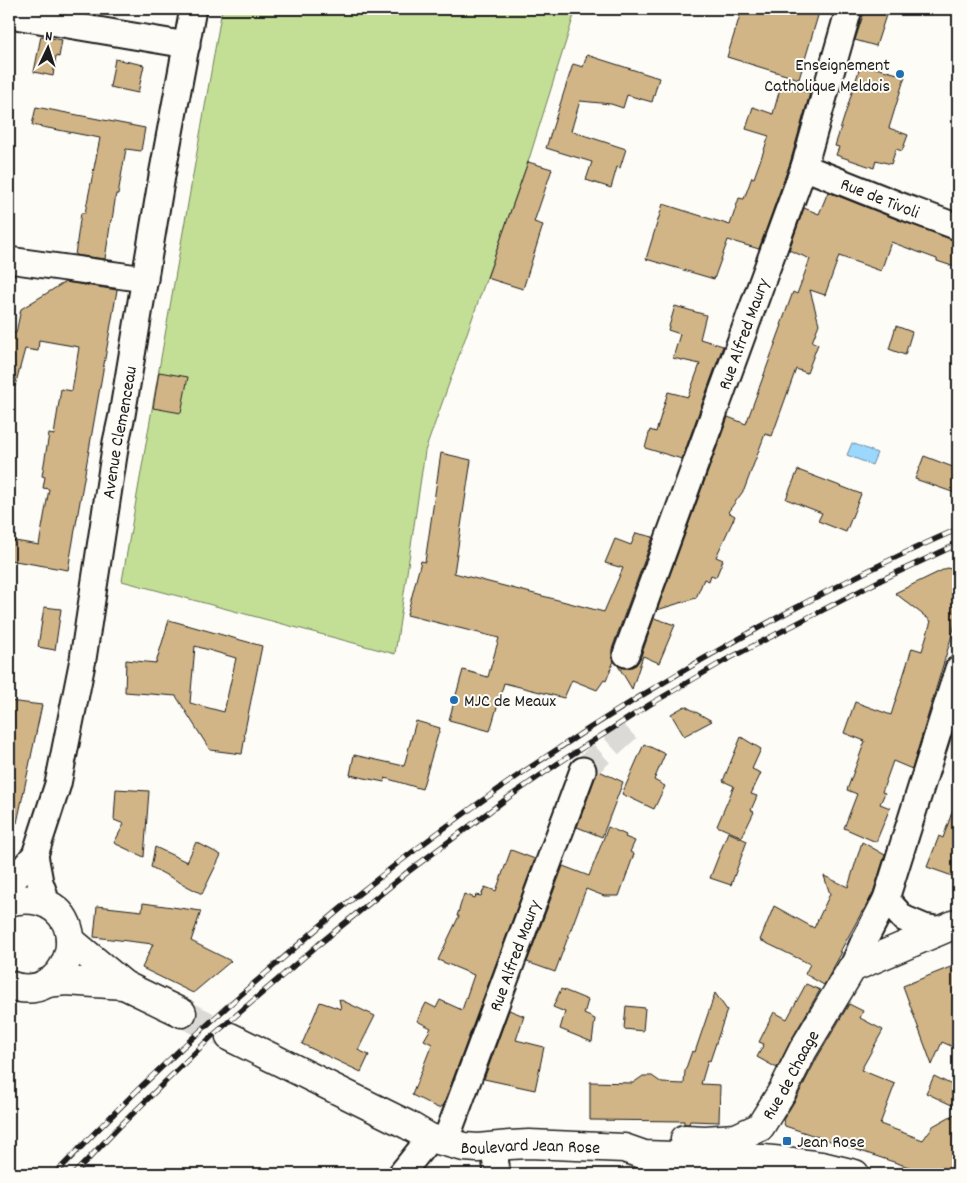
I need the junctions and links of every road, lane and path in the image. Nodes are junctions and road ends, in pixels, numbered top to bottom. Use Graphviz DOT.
graph roads {
  1 [pos="193,9"];
  2 [pos="849,9"];
  3 [pos="9,15"];
  4 [pos="187,45"];
  5 [pos="804,167"];
  6 [pos="958,227"];
  7 [pos="9,260"];
  8 [pos="144,279"];
  9 [pos="626,654"];
  10 [pos="958,669"];
  11 [pos="583,770"];
  12 [pos="35,855"];
  13 [pos="9,893"];
  14 [pos="886,899"];
  15 [pos="45,903"];
  16 [pos="950,926"];
  17 [pos="70,940"];
  18 [pos="852,968"];
  19 [pos="124,985"];
  20 [pos="22,989"];
  21 [pos="182,1013"];
  22 [pos="230,1037"];
  23 [pos="438,1140"];
  24 [pos="494,1147"];
  25 [pos="624,1148"];
  26 [pos="401,1174"];
  27 [pos="497,1174"];
  28 [pos="854,1174"];
  1 -- 4 [label="street, Avenue Clemenceau"];
  2 -- 5 [label="street, Rue Alfred Maury"];
  3 -- 4 [label="street"];
  4 -- 8 [label="street, Avenue Clemenceau"];
  5 -- 6 [label="street, Rue de Tivoli"];
  5 -- 9 [label="street, Rue Alfred Maury"];
  7 -- 8 [label="street"];
  8 -- 12 [label="street, Avenue Clemenceau"];
  10 -- 14 [label="street, Rue de Chaage"];
  11 -- 23 [label="street, Rue Alfred Maury"];
  12 -- 13 [label="street, Avenue Clemenceau"];
  12 -- 15 [label="street, Avenue Clemenceau"];
  13 -- 15 [label="main road"];
  14 -- 16 [label="street"];
  14 -- 18 [label="street, Rue de Chaage"];
  15 -- 17 [label="main road"];
  16 -- 18 [label="main road"];
  17 -- 19 [label="main road"];
  17 -- 20 [label="main road"];
  18 -- 25 [label="main road, Rue de Chaage"];
  19 -- 20 [label="main road"];
  19 -- 21 [label="main road"];
  22 -- 23 [label="main road, Boulevard Jean Rose"];
  23 -- 24 [label="main road, Boulevard Jean Rose"];
  23 -- 26 [label="street, Rue Alfred Maury"];
  24 -- 25 [label="main road, Boulevard Jean Rose"];
  24 -- 27 [label="street"];
  25 -- 28 [label="main road, Boulevard Jean Rose"];
}
